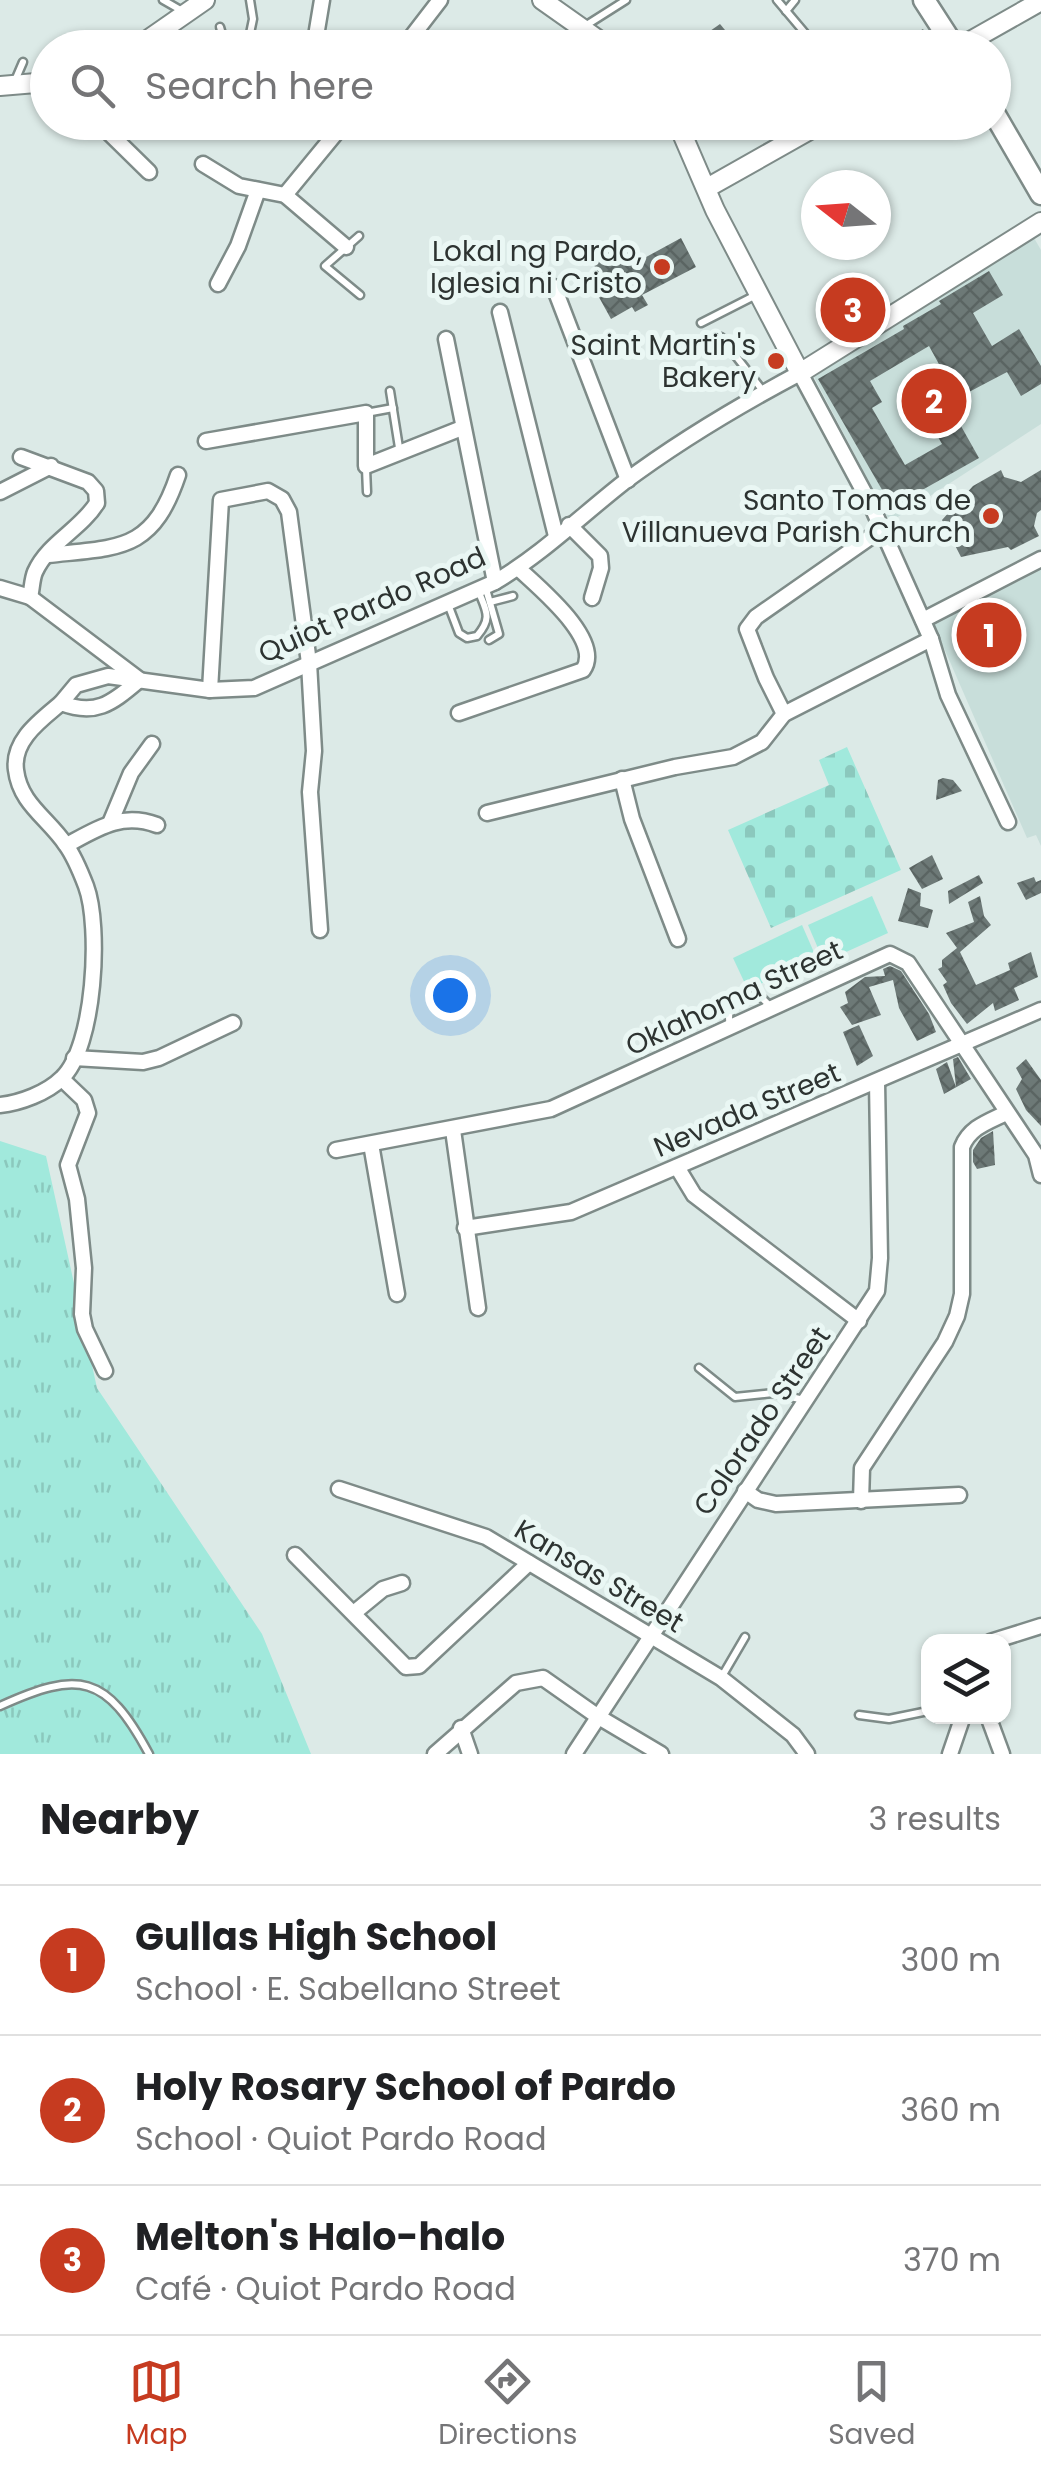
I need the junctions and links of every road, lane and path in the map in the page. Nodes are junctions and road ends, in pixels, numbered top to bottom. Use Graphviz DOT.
graph roads {
  1 [pos="163,0"];
  2 [pos="205,0"];
  3 [pos="250,0"];
  4 [pos="322,0"];
  5 [pos="440,0"];
  6 [pos="542,0"];
  7 [pos="626,0"];
  8 [pos="776,0"];
  9 [pos="795,0"];
  10 [pos="924,0"];
  11 [pos="1041,1"];
  12 [pos="786,11"];
  13 [pos="185,13"];
  14 [pos="167,25"];
  15 [pos="220,27"];
  16 [pos="583,27"];
  17 [pos="160,30"];
  18 [pos="169,30"];
  19 [pos="221,30"];
  20 [pos="251,30"];
  21 [pos="317,30"];
  22 [pos="417,30"];
  23 [pos="587,30"];
  24 [pos="802,30"];
  25 [pos="944,30"];
  26 [pos="989,30"];
  27 [pos="23,62"];
  28 [pos="6,86"];
  29 [pos="116,140"];
  30 [pos="330,140"];
  31 [pos="684,140"];
  32 [pos="792,140"];
  33 [pos="1009,140"];
  34 [pos="203,164"];
  35 [pos="149,172"];
  36 [pos="707,188"];
  37 [pos="258,190"];
  38 [pos="1041,194"];
  39 [pos="285,195"];
  40 [pos="1041,222"];
  41 [pos="359,236"];
  42 [pos="346,247"];
  43 [pos="218,284"];
  44 [pos="554,287"];
  45 [pos="758,294"];
  46 [pos="360,296"];
  47 [pos="500,312"];
  48 [pos="701,323"];
  49 [pos="721,337"];
  50 [pos="446,339"];
  51 [pos="800,373"];
  52 [pos="390,391"];
  53 [pos="764,392"];
  54 [pos="393,408"];
  55 [pos="366,413"];
  56 [pos="462,428"];
  57 [pos="206,440"];
  58 [pos="400,455"];
  59 [pos="22,457"];
  60 [pos="50,466"];
  61 [pos="366,466"];
  62 [pos="178,474"];
  63 [pos="628,480"];
  64 [pos="0,492"];
  65 [pos="367,492"];
  66 [pos="569,525"];
  67 [pos="882,529"];
  68 [pos="556,536"];
  69 [pos="48,555"];
  70 [pos="1041,559"];
  71 [pos="518,568"];
  72 [pos="486,586"];
  73 [pos="0,588"];
  74 [pos="30,596"];
  75 [pos="513,596"];
  76 [pos="592,598"];
  77 [pos="490,602"];
  78 [pos="447,603"];
  79 [pos="923,620"];
  80 [pos="931,639"];
  81 [pos="489,640"];
  82 [pos="309,664"];
  83 [pos="140,682"];
  84 [pos="210,690"];
  85 [pos="61,704"];
  86 [pos="459,713"];
  87 [pos="784,714"];
  88 [pos="152,744"];
  89 [pos="622,779"];
  90 [pos="486,813"];
  91 [pos="111,821"];
  92 [pos="1008,822"];
  93 [pos="157,826"];
  94 [pos="67,845"];
  95 [pos="320,930"];
  96 [pos="678,940"];
  97 [pos="772,1008"];
  98 [pos="1041,1010"];
  99 [pos="233,1023"];
  100 [pos="730,1027"];
  101 [pos="960,1043"];
  102 [pos="74,1058"];
  103 [pos="62,1079"];
  104 [pos="877,1082"];
  105 [pos="0,1105"];
  106 [pos="1006,1113"];
  107 [pos="452,1130"];
  108 [pos="371,1144"];
  109 [pos="336,1150"];
  110 [pos="676,1167"];
  111 [pos="1041,1175"];
  112 [pos="464,1228"];
  113 [pos="397,1294"];
  114 [pos="478,1308"];
  115 [pos="859,1321"];
  116 [pos="699,1368"];
  117 [pos="105,1371"];
  118 [pos="806,1400"];
  119 [pos="339,1490"];
  120 [pos="745,1491"];
  121 [pos="960,1495"];
  122 [pos="861,1501"];
  123 [pos="295,1555"];
  124 [pos="530,1563"];
  125 [pos="402,1584"];
  126 [pos="355,1612"];
  127 [pos="1041,1626"];
  128 [pos="1011,1635"];
  129 [pos="650,1636"];
  130 [pos="745,1637"];
  131 [pos="721,1678"];
  132 [pos="0,1706"];
  133 [pos="921,1712"];
  134 [pos="859,1715"];
  135 [pos="597,1716"];
  136 [pos="960,1724"];
  137 [pos="991,1724"];
  138 [pos="461,1728"];
  139 [pos="149,1754"];
  140 [pos="435,1754"];
  141 [pos="470,1754"];
  142 [pos="574,1754"];
  143 [pos="661,1754"];
  144 [pos="806,1754"];
  145 [pos="950,1754"];
  146 [pos="1002,1754"];
  1 -- 13 [label="lane"];
  2 -- 13 [label="street"];
  3 -- 20 [label="lane"];
  4 -- 21 [label="street"];
  5 -- 22 [label="street"];
  6 -- 16 [label="street"];
  7 -- 16 [label="lane"];
  8 -- 12 [label="lane"];
  9 -- 12 [label="lane"];
  10 -- 25 [label="main road"];
  11 -- 26 [label="street"];
  12 -- 24 [label="lane"];
  13 -- 14 [label="street"];
  14 -- 17 [label="street"];
  14 -- 18 [label="street"];
  15 -- 19 [label="lane"];
  16 -- 23 [label="street"];
  27 -- 28 [label="lane"];
  29 -- 35 [label="street"];
  30 -- 39 [label="street"];
  31 -- 36 [label="street"];
  32 -- 36 [label="street"];
  33 -- 38 [label="main road"];
  34 -- 37 [label="street"];
  36 -- 45 [label="street"];
  37 -- 39 [label="street"];
  37 -- 43 [label="street"];
  39 -- 42 [label="street"];
  40 -- 51 [label="street, Quiot Pardo Road"];
  41 -- 42 [label="lane"];
  42 -- 46 [label="lane"];
  44 -- 63 [label="street"];
  45 -- 48 [label="lane"];
  45 -- 51 [label="street"];
  47 -- 68 [label="street"];
  49 -- 53 [label="lane"];
  50 -- 56 [label="street"];
  51 -- 53 [label="street, Quiot Pardo Road"];
  51 -- 67 [label="street"];
  52 -- 54 [label="lane"];
  53 -- 63 [label="street, Quiot Pardo Road"];
  54 -- 55 [label="lane"];
  54 -- 58 [label="lane"];
  55 -- 57 [label="street"];
  55 -- 61 [label="street"];
  56 -- 58 [label="street"];
  56 -- 72 [label="street"];
  58 -- 61 [label="street"];
  59 -- 60 [label="street"];
  60 -- 64 [label="street"];
  60 -- 69 [label="street"];
  61 -- 65 [label="lane"];
  62 -- 69 [label="street"];
  63 -- 66 [label="street, Quiot Pardo Road"];
  66 -- 68 [label="street, Quiot Pardo Road"];
  66 -- 76 [label="street"];
  67 -- 79 [label="street"];
  67 -- 87 [label="street"];
  68 -- 71 [label="street, Quiot Pardo Road"];
  69 -- 74 [label="street"];
  70 -- 79 [label="street"];
  71 -- 72 [label="street, Quiot Pardo Road"];
  71 -- 86 [label="street"];
  72 -- 77 [label="lane"];
  72 -- 78 [label="street, Quiot Pardo Road"];
  72 -- 78 [label="lane"];
  73 -- 74 [label="street"];
  74 -- 83 [label="street"];
  75 -- 77 [label="lane"];
  77 -- 81 [label="lane"];
  78 -- 82 [label="street, Quiot Pardo Road"];
  79 -- 80 [label="street"];
  80 -- 87 [label="street"];
  80 -- 92 [label="street"];
  82 -- 84 [label="street, Quiot Pardo Road"];
  82 -- 84 [label="street"];
  82 -- 95 [label="street"];
  83 -- 84 [label="street, Quiot Pardo Road"];
  83 -- 85 [label="street"];
  83 -- 85 [label="street, Quiot Pardo Road"];
  85 -- 94 [label="street"];
  87 -- 89 [label="street"];
  88 -- 91 [label="street"];
  89 -- 90 [label="street"];
  89 -- 96 [label="street"];
  91 -- 93 [label="street"];
  91 -- 94 [label="street"];
  94 -- 102 [label="street"];
  97 -- 100 [label="street, Oklahoma Street"];
  97 -- 100 [label="lane"];
  97 -- 101 [label="street, Oklahoma Street"];
  98 -- 101 [label="street, Nevada Street"];
  99 -- 102 [label="street"];
  100 -- 107 [label="street, Oklahoma Street"];
  101 -- 104 [label="street, Nevada Street"];
  101 -- 106 [label="street, Oklahoma Street"];
  102 -- 103 [label="street"];
  103 -- 105 [label="street"];
  103 -- 117 [label="street"];
  104 -- 110 [label="street, Nevada Street"];
  104 -- 115 [label="street, Colorado Street"];
  106 -- 111 [label="street, Oklahoma Street"];
  106 -- 122 [label="street"];
  107 -- 108 [label="street, Oklahoma Street"];
  107 -- 112 [label="street"];
  108 -- 109 [label="street, Oklahoma Street"];
  108 -- 113 [label="street"];
  110 -- 112 [label="street, Nevada Street"];
  110 -- 115 [label="street"];
  112 -- 114 [label="street"];
  115 -- 118 [label="street, Colorado Street"];
  116 -- 118 [label="lane"];
  118 -- 120 [label="street, Colorado Street"];
  119 -- 124 [label="street, Kansas Street"];
  120 -- 122 [label="street"];
  120 -- 129 [label="street, Colorado Street"];
  121 -- 122 [label="street"];
  123 -- 126 [label="street"];
  124 -- 126 [label="street"];
  124 -- 129 [label="street, Kansas Street"];
  125 -- 126 [label="street"];
  127 -- 128 [label="street"];
  129 -- 131 [label="street, Kansas Street"];
  129 -- 135 [label="street, Colorado Street"];
  130 -- 131 [label="lane"];
  131 -- 144 [label="street, Kansas Street"];
  132 -- 139 [label="lane"];
  133 -- 134 [label="lane"];
  135 -- 138 [label="street"];
  135 -- 142 [label="street, Colorado Street"];
  135 -- 143 [label="street"];
  136 -- 145 [label="street"];
  137 -- 146 [label="street"];
  138 -- 140 [label="street"];
  138 -- 141 [label="street"];
}
